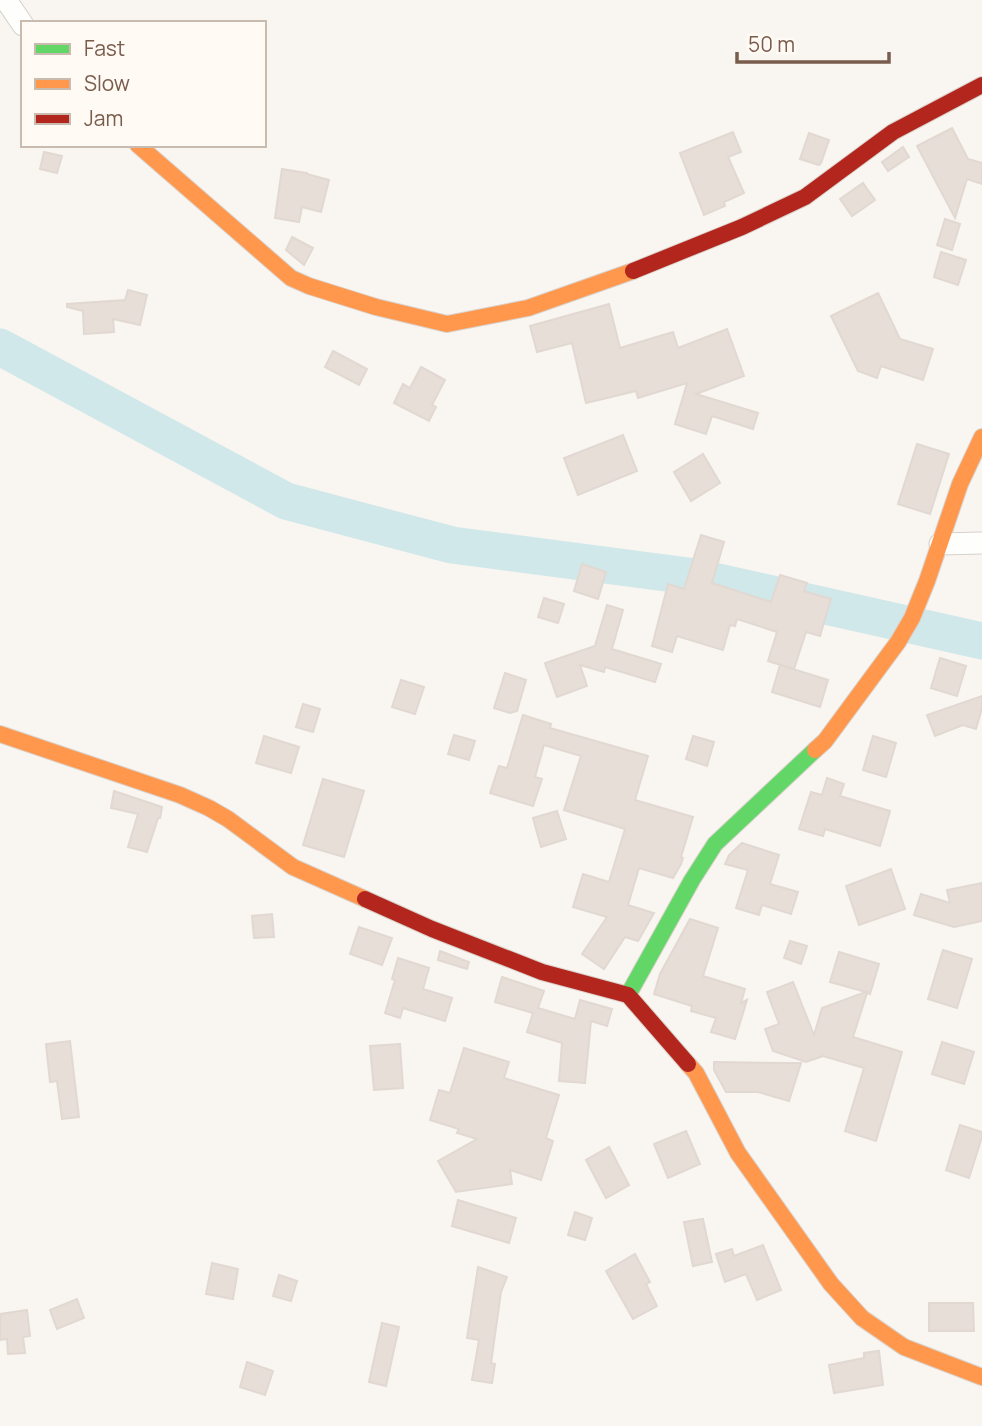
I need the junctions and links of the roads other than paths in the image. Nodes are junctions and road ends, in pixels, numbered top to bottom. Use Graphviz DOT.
graph roads {
  1 [pos="6,0"];
  2 [pos="21,22"];
  3 [pos="982,85"];
  4 [pos="140,147"];
  5 [pos="982,437"];
  6 [pos="982,543"];
  7 [pos="940,544"];
  8 [pos="0,734"];
  9 [pos="628,995"];
  10 [pos="982,1377"];
  1 -- 2 [label="street"];
  3 -- 4 [label="street"];
  5 -- 7 [label="street"];
  6 -- 7 [label="street"];
  7 -- 9 [label="street"];
  8 -- 9 [label="street"];
  9 -- 10 [label="street"];
}
